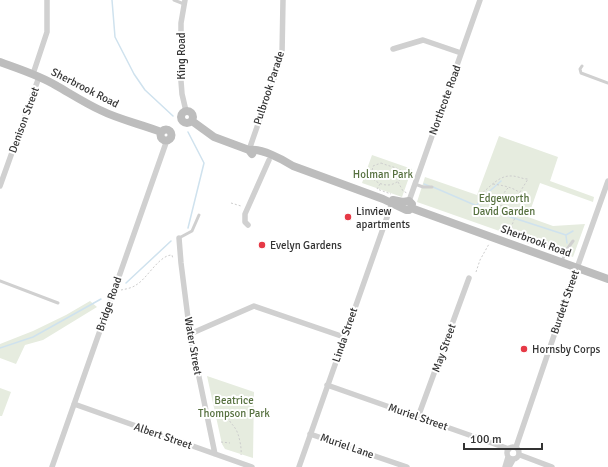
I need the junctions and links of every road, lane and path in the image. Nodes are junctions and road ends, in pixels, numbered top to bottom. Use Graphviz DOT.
graph roads {
  1 [pos="47,0"];
  2 [pos="174,0"];
  3 [pos="283,0"];
  4 [pos="480,0"];
  5 [pos="185,2"];
  6 [pos="393,49"];
  7 [pos="462,53"];
  8 [pos="0,62"];
  9 [pos="582,66"];
  10 [pos="36,75"];
  11 [pos="608,83"];
  12 [pos="186,111"];
  13 [pos="182,121"];
  14 [pos="192,121"];
  15 [pos="161,132"];
  16 [pos="171,132"];
  17 [pos="167,140"];
  18 [pos="249,150"];
  19 [pos="269,160"];
  20 [pos="293,166"];
  21 [pos="403,177"];
  22 [pos="410,177"];
  23 [pos="608,181"];
  24 [pos="398,182"];
  25 [pos="380,184"];
  26 [pos="415,184"];
  27 [pos="493,184"];
  28 [pos="0,186"];
  29 [pos="432,187"];
  30 [pos="508,188"];
  31 [pos="520,192"];
  32 [pos="480,195"];
  33 [pos="383,198"];
  34 [pos="394,199"];
  35 [pos="479,199"];
  36 [pos="231,203"];
  37 [pos="408,203"];
  38 [pos="500,205"];
  39 [pos="241,206"];
  40 [pos="516,214"];
  41 [pos="199,216"];
  42 [pos="248,225"];
  43 [pos="179,238"];
  44 [pos="573,241"];
  45 [pos="489,243"];
  46 [pos="529,244"];
  47 [pos="556,248"];
  48 [pos="565,252"];
  49 [pos="173,259"];
  50 [pos="562,262"];
  51 [pos="577,268"];
  52 [pos="476,272"];
  53 [pos="469,278"];
  54 [pos="608,279"];
  55 [pos="0,281"];
  56 [pos="121,290"];
  57 [pos="58,303"];
  58 [pos="190,334"];
  59 [pos="344,337"];
  60 [pos="327,384"];
  61 [pos="74,404"];
  62 [pos="214,416"];
  63 [pos="418,417"];
  64 [pos="310,434"];
  65 [pos="221,442"];
  66 [pos="230,443"];
  67 [pos="516,447"];
  68 [pos="508,449"];
  69 [pos="216,454"];
  70 [pos="241,456"];
  71 [pos="520,456"];
  72 [pos="511,459"];
  73 [pos="52,467"];
  74 [pos="252,467"];
  75 [pos="299,467"];
  76 [pos="407,467"];
  77 [pos="505,467"];
  78 [pos="510,467"];
  79 [pos="552,467"];
  1 -- 10 [label="street, Denison Street"];
  2 -- 5 [label="lane"];
  3 -- 18 [label="street, Pulbrook Parade"];
  4 -- 7 [label="street, Northcote Road"];
  5 -- 12 [label="street, King Road"];
  6 -- 7 [label="street"];
  7 -- 26 [label="street, Northcote Road"];
  8 -- 10 [label="main road, Sherbrook Road"];
  9 -- 11 [label="lane"];
  10 -- 15 [label="main road, Sherbrook Road"];
  10 -- 28 [label="street, Denison Street"];
  12 -- 13 [label="main road"];
  12 -- 14 [label="main road"];
  13 -- 14 [label="main road"];
  13 -- 16 [label="main road"];
  14 -- 18 [label="main road, Sherbrook Road"];
  15 -- 16 [label="main road"];
  15 -- 17 [label="main road"];
  16 -- 17 [label="main road"];
  17 -- 61 [label="street, Bridge Road"];
  18 -- 19 [label="main road, Sherbrook Road"];
  18 -- 20 [label="main road, Sherbrook Road"];
  19 -- 20 [label="main road, Sherbrook Road"];
  19 -- 42 [label="street"];
  20 -- 33 [label="main road, Sherbrook Road"];
  21 -- 22 [label="path"];
  21 -- 24 [label="path"];
  21 -- 25 [label="path"];
  23 -- 51 [label="street, Burdett Street"];
  24 -- 25 [label="path"];
  24 -- 37 [label="path"];
  25 -- 34 [label="path"];
  26 -- 29 [label="lane"];
  26 -- 37 [label="street, Northcote Road"];
  27 -- 30 [label="path"];
  27 -- 31 [label="path"];
  27 -- 32 [label="path"];
  30 -- 31 [label="path"];
  30 -- 38 [label="path"];
  31 -- 40 [label="path"];
  33 -- 34 [label="main road, Sherbrook Road"];
  33 -- 37 [label="main road, Sherbrook Road"];
  34 -- 37 [label="main road, Sherbrook Road"];
  34 -- 59 [label="street, Linda Street"];
  35 -- 38 [label="path"];
  36 -- 39 [label="path"];
  37 -- 50 [label="main road, Sherbrook Road"];
  38 -- 40 [label="path"];
  40 -- 46 [label="path"];
  41 -- 43 [label="lane"];
  43 -- 58 [label="street, Water Street"];
  44 -- 48 [label="lane"];
  45 -- 52 [label="path"];
  47 -- 48 [label="lane"];
  48 -- 50 [label="lane"];
  49 -- 56 [label="path"];
  50 -- 51 [label="main road, Sherbrook Road"];
  51 -- 54 [label="main road, Sherbrook Road"];
  51 -- 67 [label="street, Burdett Street"];
  53 -- 63 [label="street, May Street"];
  55 -- 57 [label="lane"];
  58 -- 59 [label="street"];
  58 -- 69 [label="street, Water Street"];
  59 -- 60 [label="street, Linda Street"];
  60 -- 63 [label="street, Muriel Street"];
  60 -- 64 [label="street, Linda Street"];
  61 -- 69 [label="street, Albert Street"];
  61 -- 73 [label="street, Bridge Road"];
  62 -- 70 [label="path"];
  63 -- 68 [label="street, Muriel Street"];
  64 -- 75 [label="street, Linda Street"];
  64 -- 76 [label="street, Muriel Lane"];
  65 -- 66 [label="path"];
  67 -- 68 [label="street"];
  67 -- 71 [label="street"];
  68 -- 72 [label="street"];
  69 -- 74 [label="street, Albert Street"];
  71 -- 72 [label="street"];
  71 -- 79 [label="street"];
  72 -- 77 [label="street"];
  72 -- 78 [label="street"];
}
